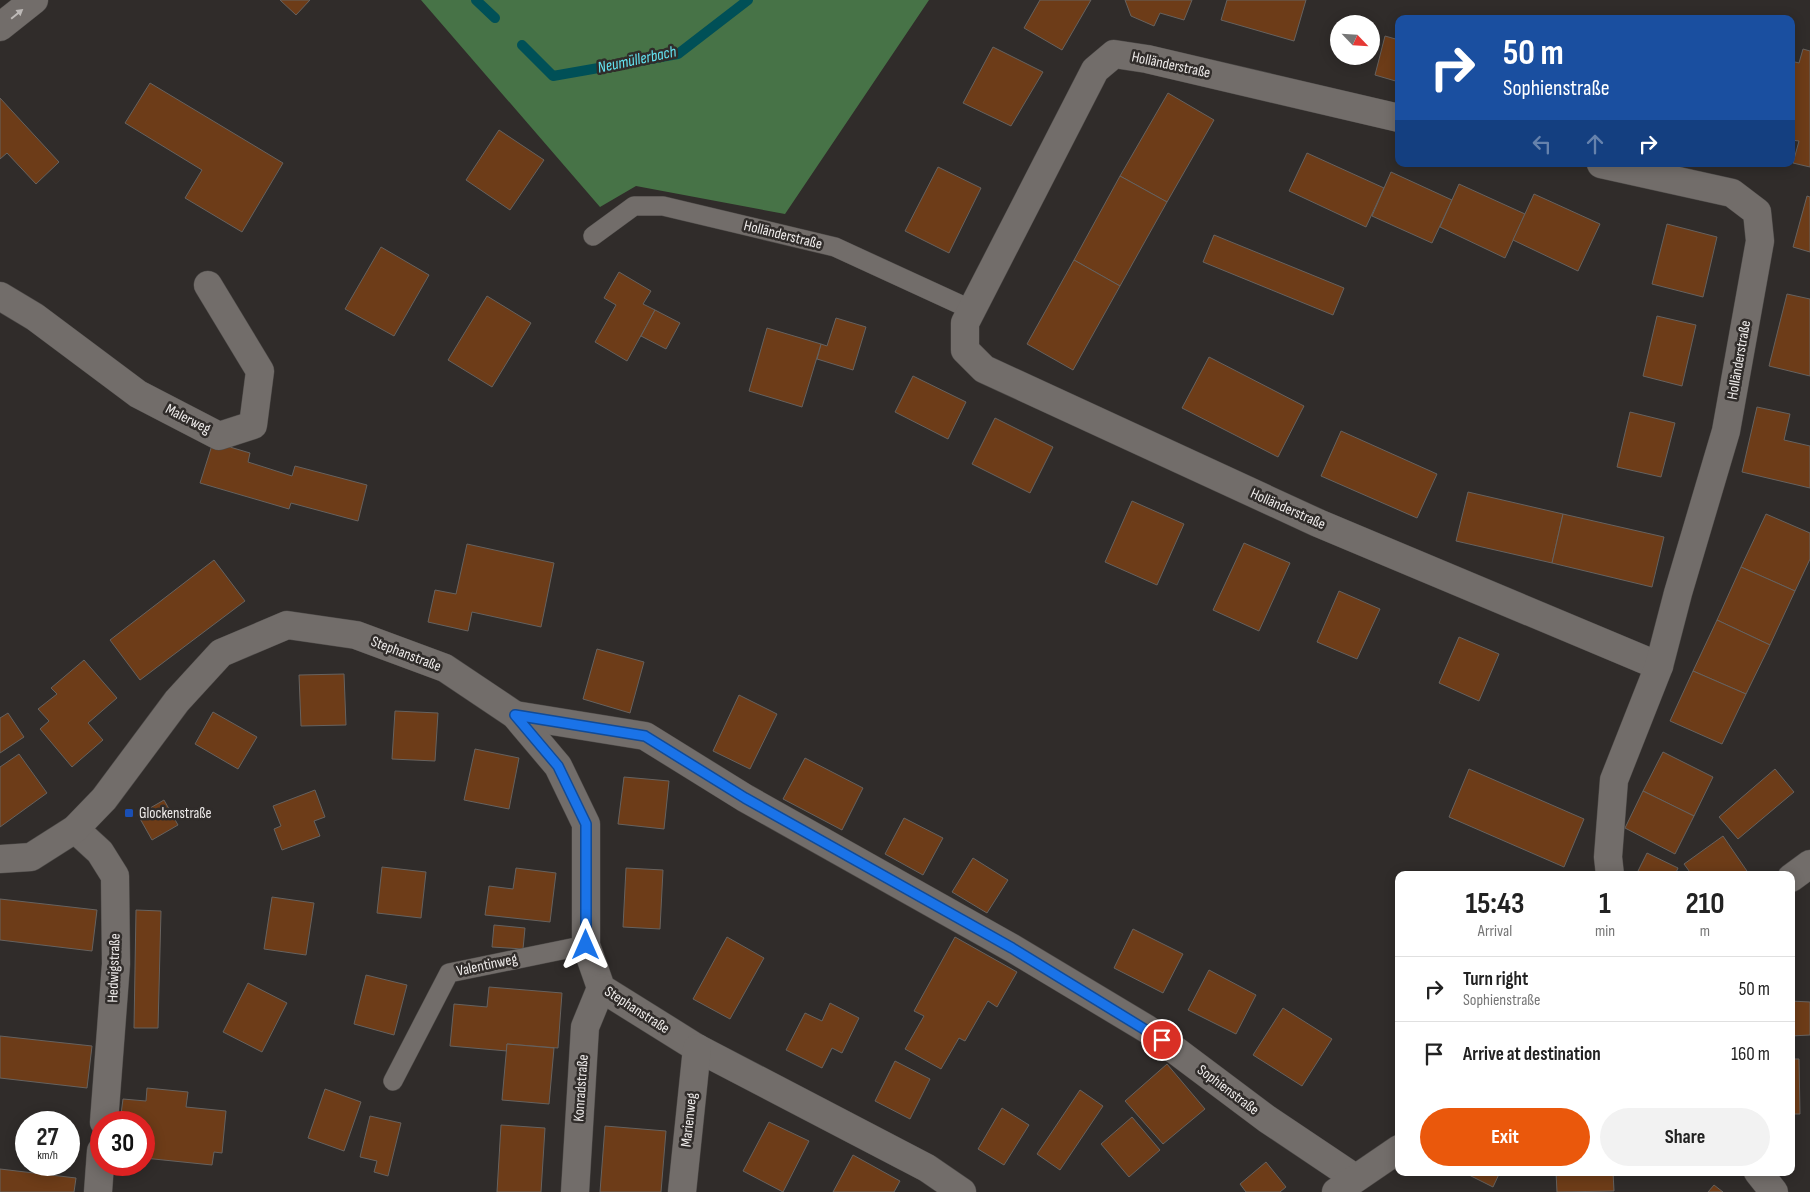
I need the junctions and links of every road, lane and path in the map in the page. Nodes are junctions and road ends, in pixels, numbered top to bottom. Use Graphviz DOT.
graph roads {
  1 [pos="34,0"];
  2 [pos="0,27"];
  3 [pos="1395,117"];
  4 [pos="1615,167"];
  5 [pos="593,236"];
  6 [pos="208,285"];
  7 [pos="0,296"];
  8 [pos="972,310"];
  9 [pos="1659,666"];
  10 [pos="515,715"];
  11 [pos="75,829"];
  12 [pos="0,859"];
  13 [pos="1810,864"];
  14 [pos="1610,871"];
  15 [pos="1795,875"];
  16 [pos="586,945"];
  17 [pos="601,988"];
  18 [pos="697,1048"];
  19 [pos="393,1081"];
  20 [pos="105,1111"];
  21 [pos="1395,1152"];
  22 [pos="99,1176"];
  23 [pos="1761,1176"];
  24 [pos="1346,1185"];
  25 [pos="98,1192"];
  26 [pos="575,1192"];
  27 [pos="682,1192"];
  28 [pos="962,1192"];
  29 [pos="1774,1192"];
  2 -- 1 [label="street, one-way"];
  3 -- 8 [label="street, Holländerstraße"];
  4 -- 9 [label="street, Holländerstraße"];
  5 -- 8 [label="lane, Holländerstraße"];
  6 -- 7 [label="street, Malerweg"];
  8 -- 9 [label="street, Holländerstraße"];
  9 -- 14 [label="street, Holländerstraße"];
  10 -- 11 [label="street, Stephanstraße"];
  10 -- 16 [label="street, Stephanstraße"];
  10 -- 24 [label="street, Sophienstraße"];
  11 -- 12 [label="street, Stephanstraße"];
  11 -- 20 [label="street, Hedwigstraße"];
  13 -- 15 [label="street"];
  16 -- 17 [label="street, Stephanstraße"];
  16 -- 19 [label="lane, Valentinweg"];
  17 -- 18 [label="street, Stephanstraße"];
  17 -- 26 [label="street, Konradstraße"];
  18 -- 27 [label="street, Marienweg"];
  18 -- 28 [label="street, Stephanstraße"];
  21 -- 24 [label="street"];
  22 -- 25 [label="street"];
  23 -- 29 [label="street"];
}
